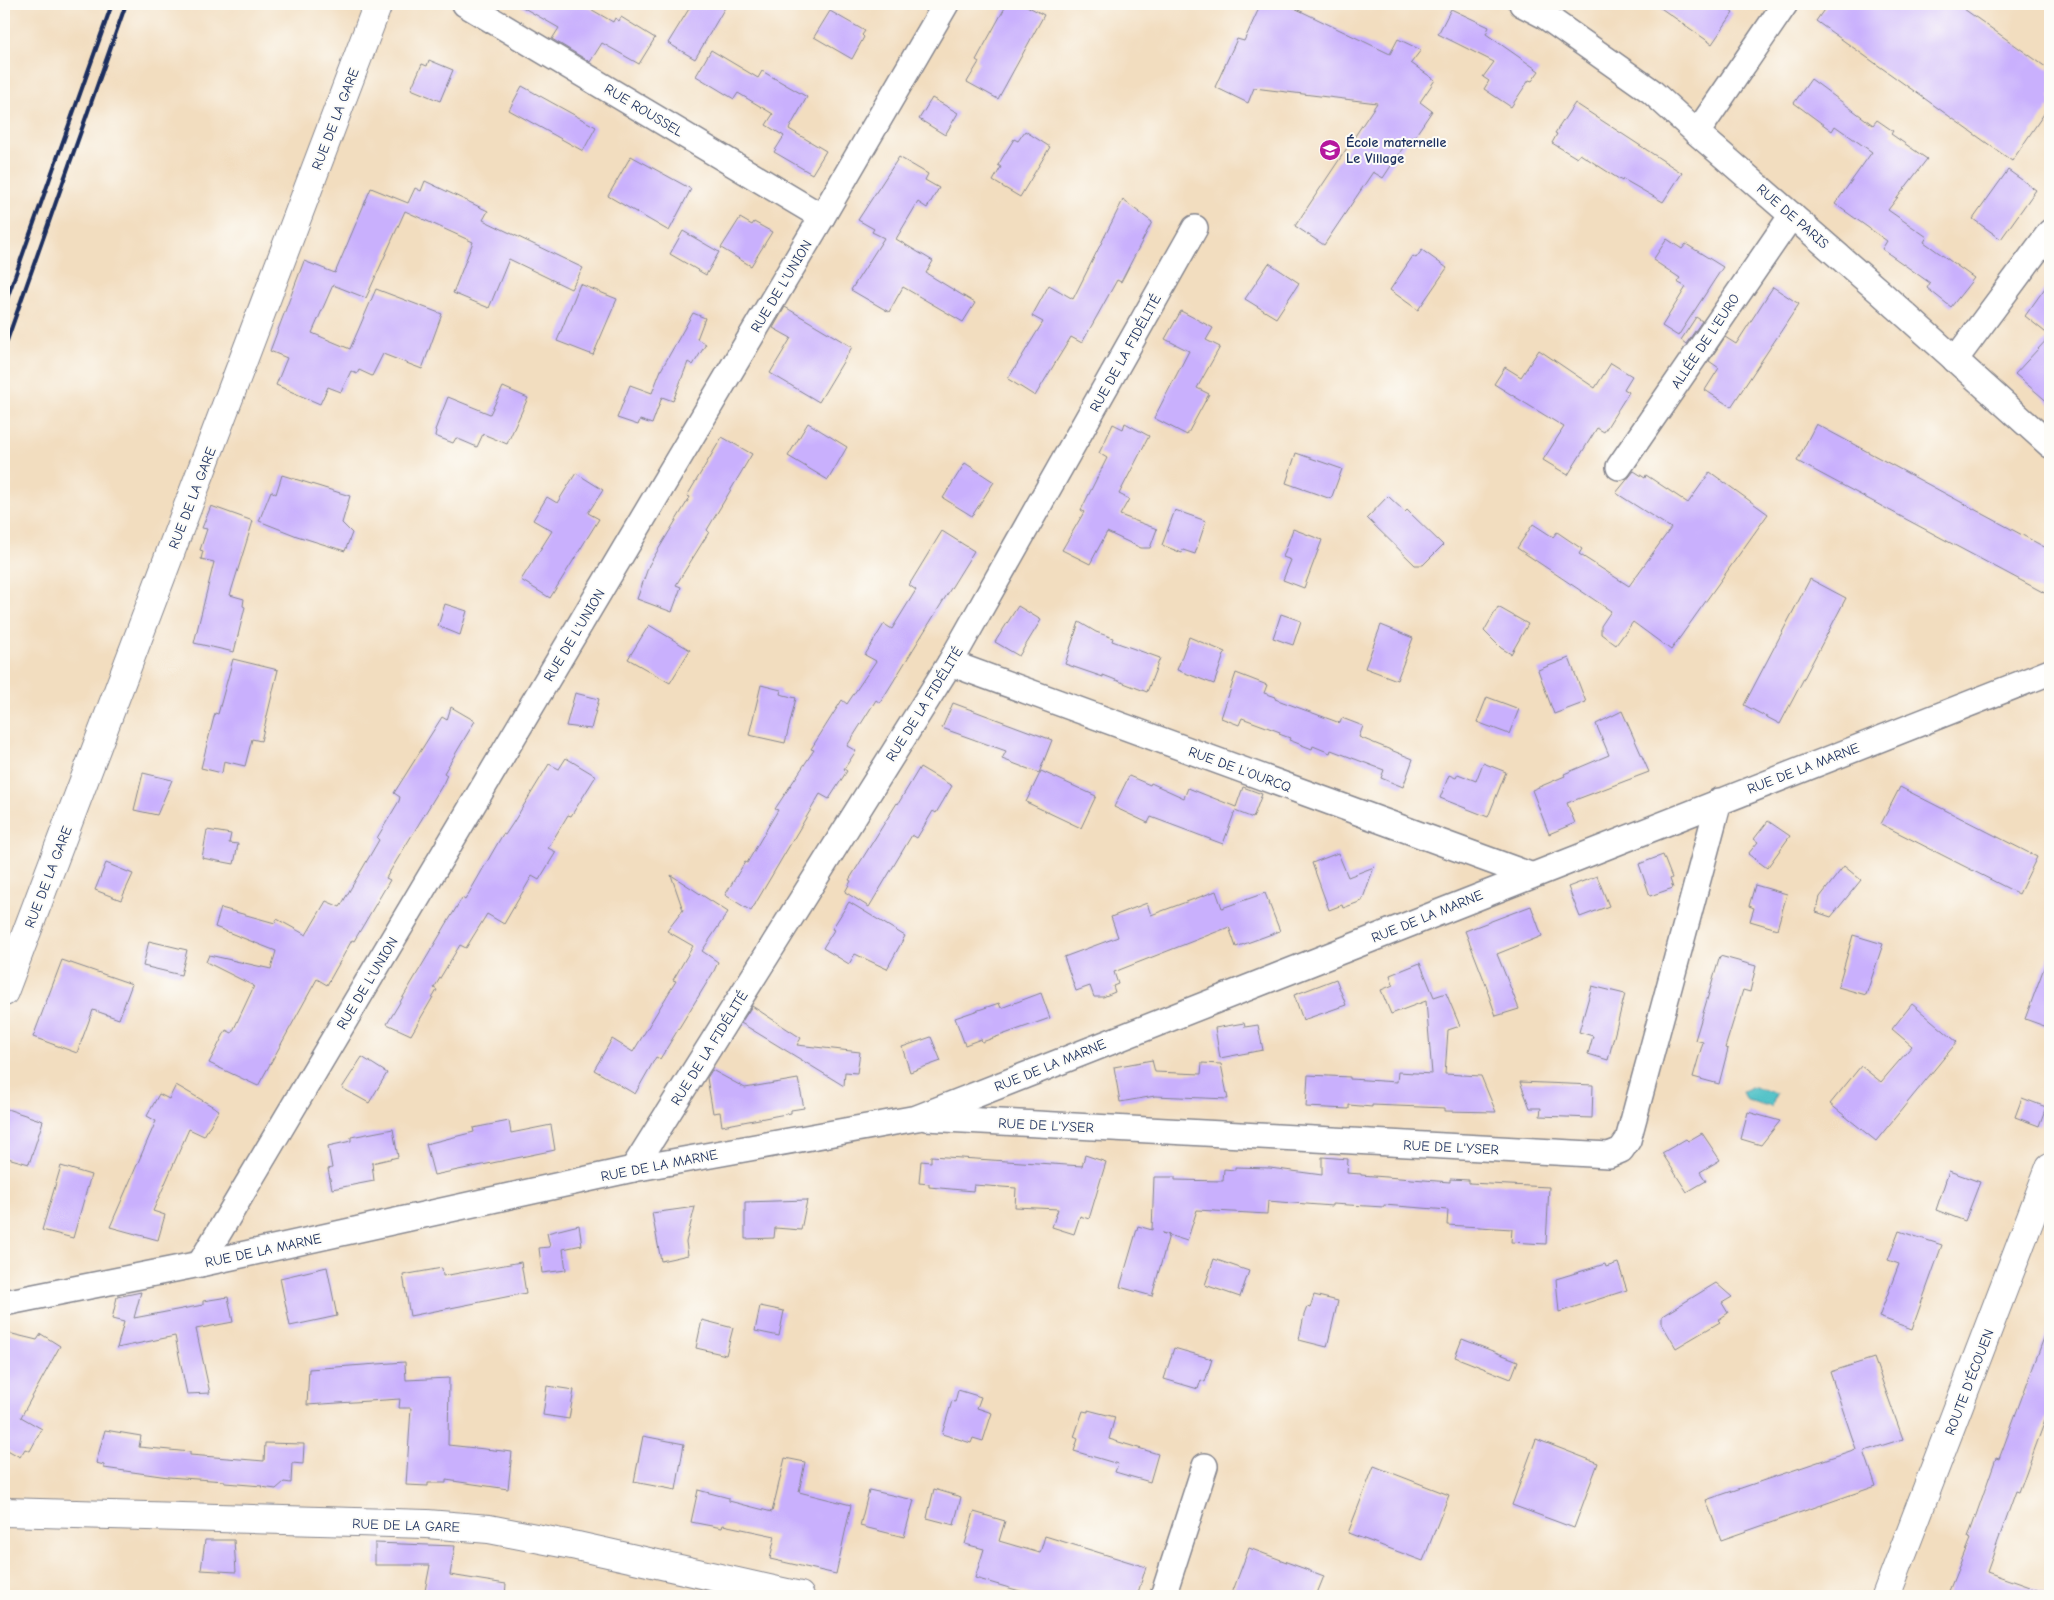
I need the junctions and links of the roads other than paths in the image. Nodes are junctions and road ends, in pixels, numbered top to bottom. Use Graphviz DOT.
graph roads {
  1 [pos="378,4"];
  2 [pos="465,4"];
  3 [pos="946,4"];
  4 [pos="1522,4"];
  5 [pos="1784,4"];
  6 [pos="1696,132"];
  7 [pos="1792,216"];
  8 [pos="822,217"];
  9 [pos="1195,228"];
  10 [pos="2050,232"];
  11 [pos="1955,360"];
  12 [pos="2050,445"];
  13 [pos="1619,467"];
  14 [pos="950,663"];
  15 [pos="2050,672"];
  16 [pos="1719,801"];
  17 [pos="1530,875"];
  18 [pos="4,992"];
  19 [pos="917,1118"];
  20 [pos="2050,1167"];
  21 [pos="633,1170"];
  22 [pos="200,1264"];
  23 [pos="4,1303"];
  24 [pos="1205,1466"];
  25 [pos="4,1512"];
  26 [pos="800,1596"];
  27 [pos="1163,1596"];
  28 [pos="1886,1596"];
  1 -- 18 [label="street, RUE DE LA GARE"];
  2 -- 8 [label="street, RUE ROUSSEL"];
  3 -- 8 [label="street, RUE DE L'UNION"];
  4 -- 6 [label="street, RUE DE PARIS"];
  5 -- 6 [label="street"];
  6 -- 7 [label="street, RUE DE PARIS"];
  7 -- 11 [label="street, RUE DE PARIS"];
  7 -- 13 [label="street, ALLÉE DE L'EURO"];
  8 -- 22 [label="street, RUE DE L'UNION"];
  9 -- 14 [label="street, RUE DE LA FIDÉLITÉ"];
  10 -- 11 [label="street"];
  11 -- 12 [label="street, RUE DE PARIS"];
  14 -- 17 [label="street, RUE DE L'OURCQ"];
  14 -- 21 [label="street, RUE DE LA FIDÉLITÉ"];
  15 -- 16 [label="street, RUE DE LA MARNE"];
  16 -- 17 [label="street, RUE DE LA MARNE"];
  16 -- 19 [label="street, RUE DE L'YSER"];
  17 -- 19 [label="street, RUE DE LA MARNE"];
  19 -- 21 [label="street, RUE DE LA MARNE"];
  20 -- 28 [label="street, ROUTE D'ÉCOUEN"];
  21 -- 22 [label="street, RUE DE LA MARNE"];
  22 -- 23 [label="street, RUE DE LA MARNE"];
  24 -- 27 [label="street"];
  25 -- 26 [label="street, RUE DE LA GARE"];
}
